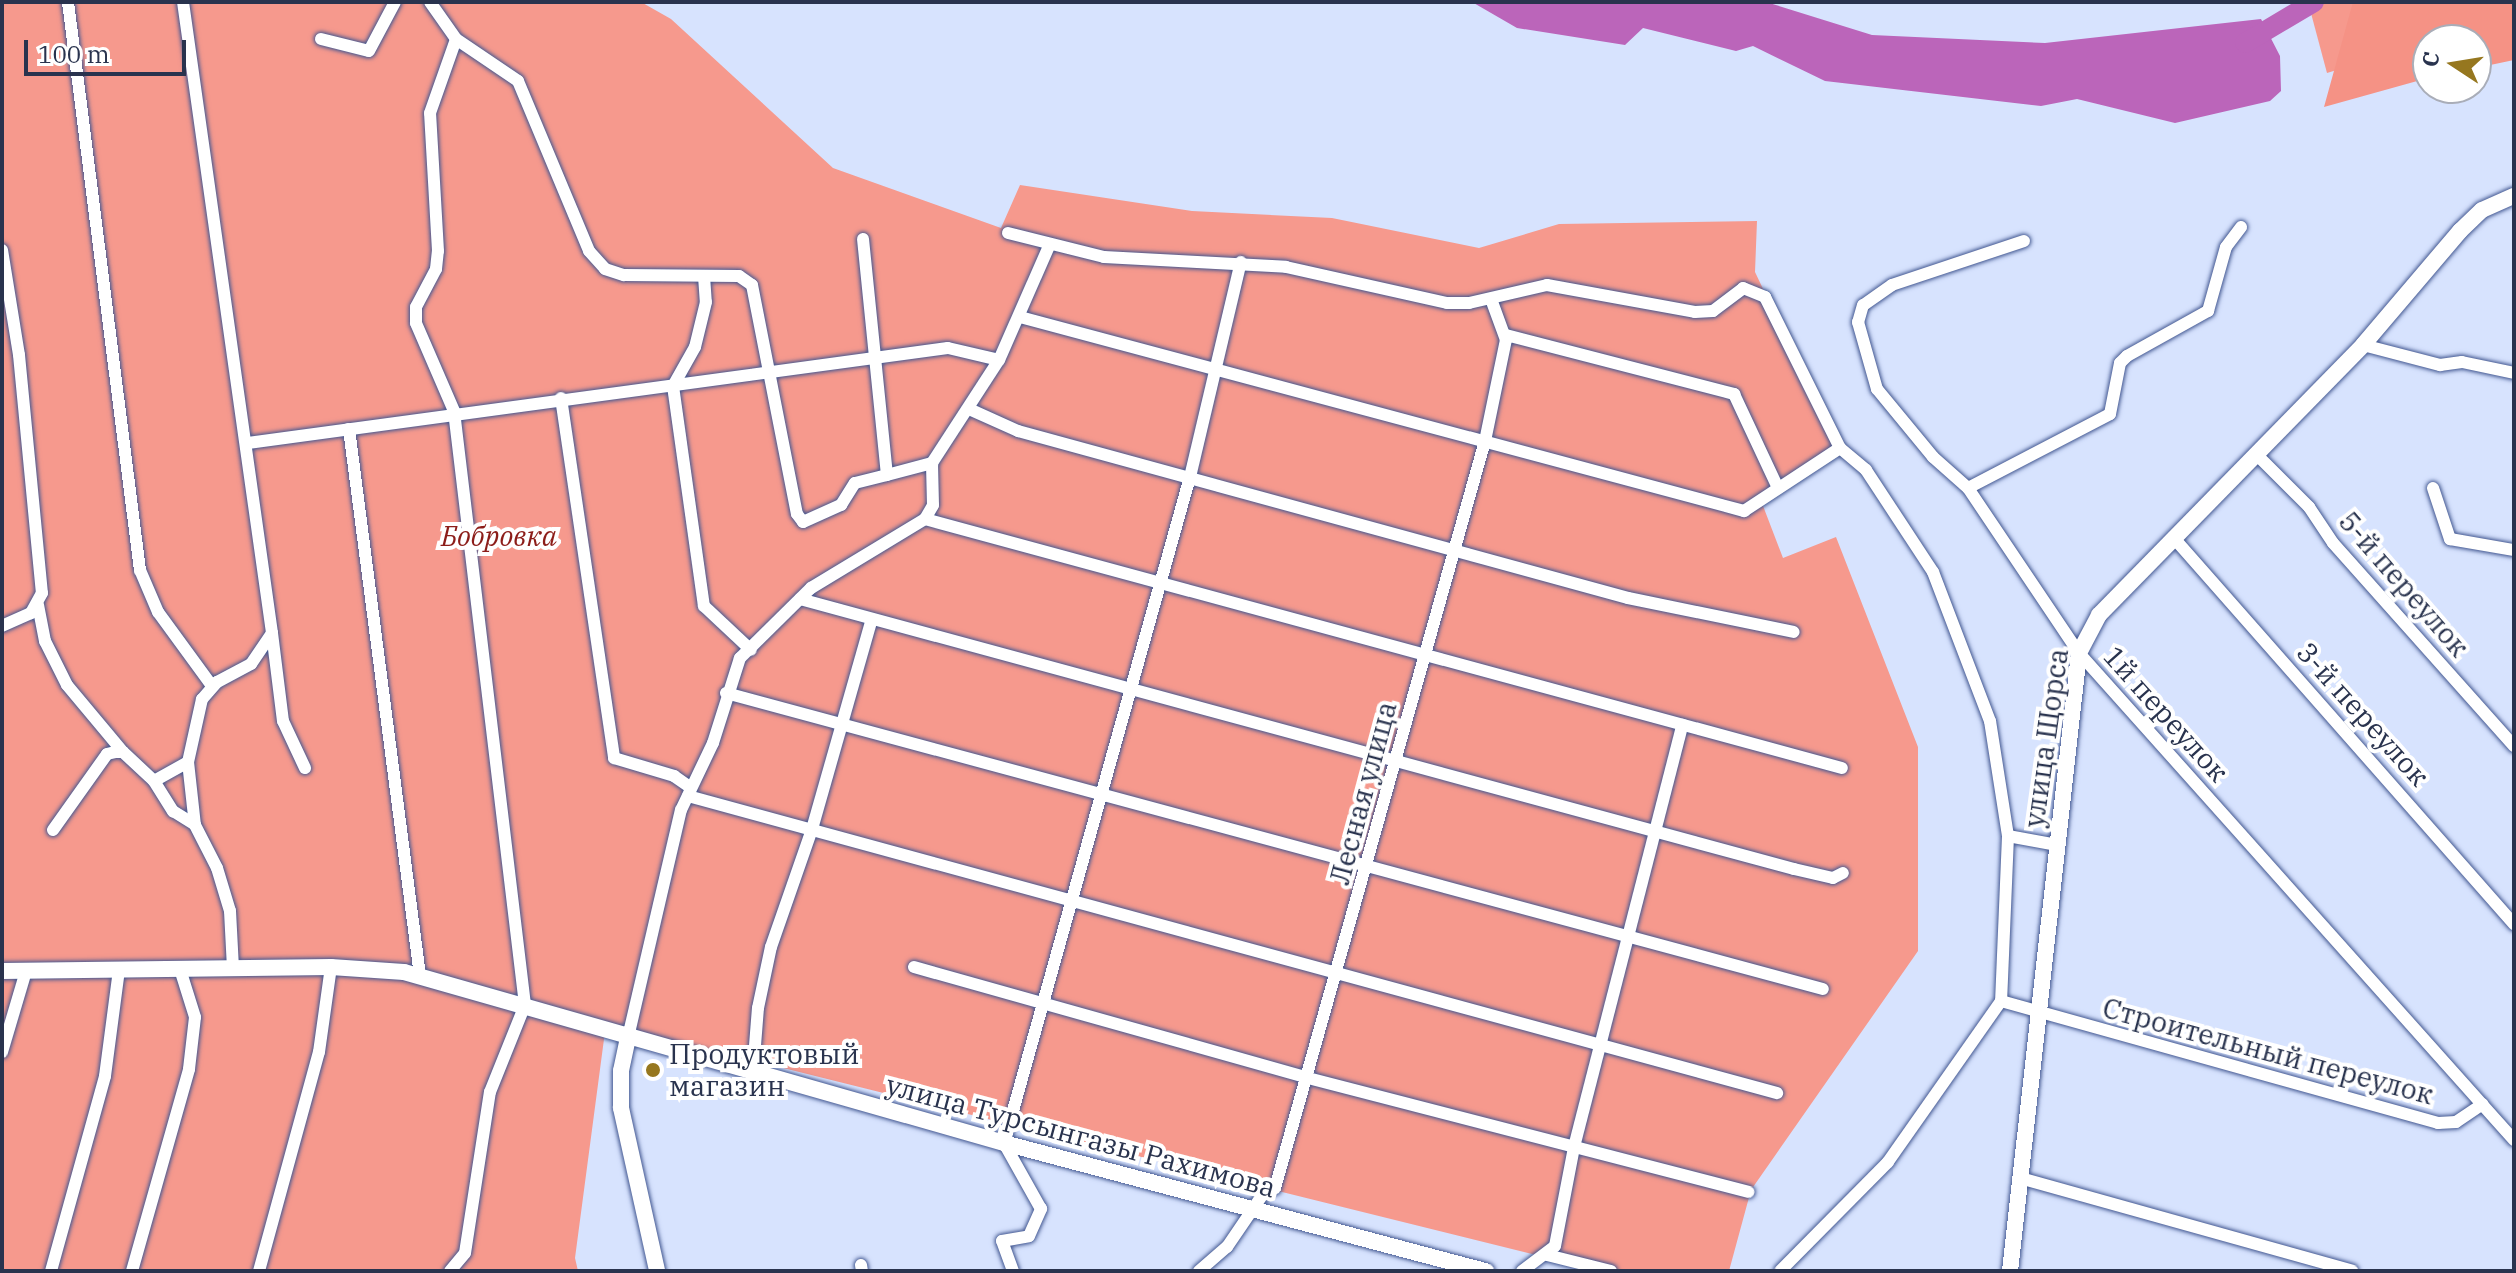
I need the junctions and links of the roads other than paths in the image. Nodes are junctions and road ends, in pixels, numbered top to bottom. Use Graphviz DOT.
graph roads {
  1 [pos="68,2"];
  2 [pos="183,2"];
  3 [pos="395,2"];
  4 [pos="430,2"];
  5 [pos="321,39"];
  6 [pos="456,39"];
  7 [pos="2514,196"];
  8 [pos="2241,227"];
  9 [pos="1008,233"];
  10 [pos="863,239"];
  11 [pos="2024,241"];
  12 [pos="1049,246"];
  13 [pos="2,250"];
  14 [pos="1241,262"];
  15 [pos="704,276"];
  16 [pos="1491,299"];
  17 [pos="1020,317"];
  18 [pos="1506,335"];
  19 [pos="2363,345"];
  20 [pos="879,357"];
  21 [pos="999,360"];
  22 [pos="1215,369"];
  23 [pos="771,371"];
  24 [pos="2514,373"];
  25 [pos="673,386"];
  26 [pos="561,398"];
  27 [pos="969,409"];
  28 [pos="454,411"];
  29 [pos="349,429"];
  30 [pos="1485,441"];
  31 [pos="248,443"];
  32 [pos="1840,448"];
  33 [pos="2257,455"];
  34 [pos="932,463"];
  35 [pos="887,475"];
  36 [pos="1190,477"];
  37 [pos="1778,488"];
  38 [pos="1968,488"];
  39 [pos="2433,488"];
  40 [pos="925,519"];
  41 [pos="2173,537"];
  42 [pos="1454,550"];
  43 [pos="2514,550"];
  44 [pos="1160,584"];
  45 [pos="800,599"];
  46 [pos="38,605"];
  47 [pos="872,619"];
  48 [pos="2,626"];
  49 [pos="1794,632"];
  50 [pos="272,633"];
  51 [pos="751,650"];
  52 [pos="2079,653"];
  53 [pos="1426,656"];
  54 [pos="212,686"];
  55 [pos="1129,689"];
  56 [pos="726,693"];
  57 [pos="844,724"];
  58 [pos="1682,725"];
  59 [pos="2514,746"];
  60 [pos="123,752"];
  61 [pos="1396,761"];
  62 [pos="188,762"];
  63 [pos="305,768"];
  64 [pos="1842,768"];
  65 [pos="154,781"];
  66 [pos="689,792"];
  67 [pos="1102,794"];
  68 [pos="195,825"];
  69 [pos="812,829"];
  70 [pos="53,830"];
  71 [pos="1655,830"];
  72 [pos="2008,836"];
  73 [pos="2057,845"];
  74 [pos="1368,866"];
  75 [pos="1843,873"];
  76 [pos="1071,900"];
  77 [pos="2514,924"];
  78 [pos="1628,935"];
  79 [pos="331,967"];
  80 [pos="914,967"];
  81 [pos="180,969"];
  82 [pos="233,969"];
  83 [pos="119,970"];
  84 [pos="2,971"];
  85 [pos="26,971"];
  86 [pos="1337,973"];
  87 [pos="420,976"];
  88 [pos="1823,989"];
  89 [pos="2001,1001"];
  90 [pos="1043,1003"];
  91 [pos="525,1005"];
  92 [pos="2037,1012"];
  93 [pos="629,1033"];
  94 [pos="1600,1044"];
  95 [pos="2,1052"];
  96 [pos="753,1071"];
  97 [pos="1308,1078"];
  98 [pos="1777,1093"];
  99 [pos="2483,1104"];
  100 [pos="2514,1140"];
  101 [pos="1004,1143"];
  102 [pos="1574,1147"];
  103 [pos="2020,1178"];
  104 [pos="1748,1192"];
  105 [pos="1251,1211"];
  106 [pos="1547,1255"];
  107 [pos="51,1271"];
  108 [pos="132,1271"];
  109 [pos="259,1271"];
  110 [pos="450,1271"];
  111 [pos="657,1271"];
  112 [pos="1013,1271"];
  113 [pos="1199,1271"];
  114 [pos="1486,1271"];
  115 [pos="1522,1271"];
  116 [pos="1611,1271"];
  117 [pos="1780,1271"];
  118 [pos="2010,1271"];
  119 [pos="2352,1271"];
  1 -- 54 [label="street"];
  2 -- 31 [label="street"];
  3 -- 5 [label="street"];
  4 -- 6 [label="street"];
  6 -- 15 [label="street"];
  6 -- 28 [label="street"];
  7 -- 19 [label="street, улица Щорса"];
  8 -- 38 [label="street"];
  9 -- 12 [label="street"];
  10 -- 20 [label="street"];
  11 -- 38 [label="street, 1й переулок"];
  12 -- 14 [label="street"];
  12 -- 17 [label="street"];
  13 -- 46 [label="street"];
  14 -- 16 [label="street"];
  14 -- 22 [label="street"];
  15 -- 23 [label="street"];
  15 -- 25 [label="street"];
  16 -- 18 [label="street"];
  16 -- 32 [label="street, улица Щорса"];
  17 -- 21 [label="street"];
  17 -- 22 [label="street"];
  18 -- 30 [label="street, Лесная улица"];
  18 -- 37 [label="street"];
  19 -- 24 [label="street"];
  19 -- 33 [label="street, улица Щорса"];
  20 -- 21 [label="street"];
  20 -- 23 [label="street"];
  20 -- 35 [label="street"];
  21 -- 27 [label="street"];
  22 -- 30 [label="street"];
  22 -- 36 [label="street"];
  23 -- 25 [label="street"];
  23 -- 35 [label="street"];
  25 -- 26 [label="street"];
  25 -- 51 [label="street"];
  26 -- 28 [label="street"];
  26 -- 66 [label="street"];
  27 -- 34 [label="street"];
  27 -- 36 [label="street"];
  28 -- 29 [label="street"];
  28 -- 91 [label="street"];
  29 -- 31 [label="street"];
  29 -- 87 [label="street"];
  30 -- 37 [label="street"];
  30 -- 42 [label="street, Лесная улица"];
  31 -- 50 [label="street"];
  32 -- 37 [label="street"];
  32 -- 72 [label="street, улица Щорса"];
  33 -- 41 [label="street, улица Щорса"];
  33 -- 59 [label="street, 5-й переулок"];
  34 -- 35 [label="street"];
  34 -- 40 [label="street"];
  36 -- 42 [label="street"];
  36 -- 44 [label="street"];
  38 -- 52 [label="street, 1й переулок"];
  39 -- 43 [label="street"];
  40 -- 44 [label="street"];
  40 -- 45 [label="street"];
  41 -- 52 [label="street, улица Щорса"];
  41 -- 77 [label="street, 3-й переулок"];
  42 -- 49 [label="street"];
  42 -- 53 [label="street, Лесная улица"];
  44 -- 53 [label="street"];
  44 -- 55 [label="street"];
  45 -- 47 [label="street"];
  45 -- 51 [label="street"];
  46 -- 48 [label="street"];
  46 -- 60 [label="street"];
  47 -- 55 [label="street"];
  47 -- 57 [label="street"];
  50 -- 54 [label="street"];
  50 -- 63 [label="street"];
  51 -- 56 [label="street"];
  52 -- 73 [label="street, улица Щорса"];
  52 -- 99 [label="street, 1й переулок"];
  53 -- 58 [label="street"];
  53 -- 61 [label="street, Лесная улица"];
  54 -- 62 [label="street"];
  55 -- 61 [label="street"];
  55 -- 67 [label="street"];
  56 -- 57 [label="street"];
  56 -- 66 [label="street"];
  57 -- 67 [label="street"];
  57 -- 69 [label="street"];
  58 -- 64 [label="street"];
  58 -- 71 [label="street"];
  60 -- 65 [label="street"];
  60 -- 70 [label="street"];
  61 -- 71 [label="street"];
  61 -- 74 [label="street, Лесная улица"];
  62 -- 65 [label="street"];
  62 -- 68 [label="street"];
  65 -- 68 [label="street"];
  66 -- 69 [label="street"];
  66 -- 93 [label="street"];
  67 -- 74 [label="street"];
  67 -- 76 [label="street"];
  68 -- 82 [label="street"];
  69 -- 76 [label="street"];
  69 -- 96 [label="street"];
  71 -- 75 [label="street"];
  71 -- 78 [label="street"];
  72 -- 73 [label="street"];
  72 -- 89 [label="street, улица Щорса"];
  73 -- 92 [label="street, улица Щорса"];
  74 -- 78 [label="street"];
  74 -- 86 [label="street, Лесная улица"];
  76 -- 86 [label="street"];
  76 -- 90 [label="street"];
  78 -- 88 [label="street"];
  78 -- 94 [label="street"];
  79 -- 82 [label="street, улица Турсынгазы Рахимова"];
  79 -- 87 [label="street, улица Турсынгазы Рахимова"];
  79 -- 109 [label="street"];
  80 -- 90 [label="street"];
  81 -- 82 [label="street, улица Турсынгазы Рахимова"];
  81 -- 83 [label="street, улица Турсынгазы Рахимова"];
  81 -- 108 [label="street"];
  83 -- 85 [label="street, улица Турсынгазы Рахимова"];
  83 -- 107 [label="street"];
  84 -- 85 [label="street, улица Турсынгазы Рахимова"];
  85 -- 95 [label="street"];
  86 -- 94 [label="street"];
  86 -- 97 [label="street, Лесная улица"];
  87 -- 91 [label="street, улица Турсынгазы Рахимова"];
  89 -- 92 [label="street, Строительный переулок"];
  89 -- 117 [label="street"];
  90 -- 97 [label="street"];
  90 -- 101 [label="street"];
  91 -- 93 [label="street, улица Турсынгазы Рахимова"];
  91 -- 110 [label="street"];
  92 -- 99 [label="street, Строительный переулок"];
  92 -- 103 [label="street, улица Щорса"];
  93 -- 96 [label="street, улица Турсынгазы Рахимова"];
  93 -- 111 [label="street"];
  94 -- 98 [label="street"];
  94 -- 102 [label="street"];
  96 -- 101 [label="street, улица Турсынгазы Рахимова"];
  97 -- 102 [label="street"];
  97 -- 105 [label="street, Лесная улица"];
  99 -- 100 [label="street, 1й переулок"];
  101 -- 105 [label="street, улица Турсынгазы Рахимова"];
  101 -- 112 [label="street"];
  102 -- 104 [label="street"];
  102 -- 106 [label="street"];
  103 -- 118 [label="street, улица Щорса"];
  103 -- 119 [label="street"];
  105 -- 113 [label="street, Лесная улица"];
  105 -- 114 [label="street, улица Турсынгазы Рахимова"];
  106 -- 115 [label="street"];
  106 -- 116 [label="street"];
}
